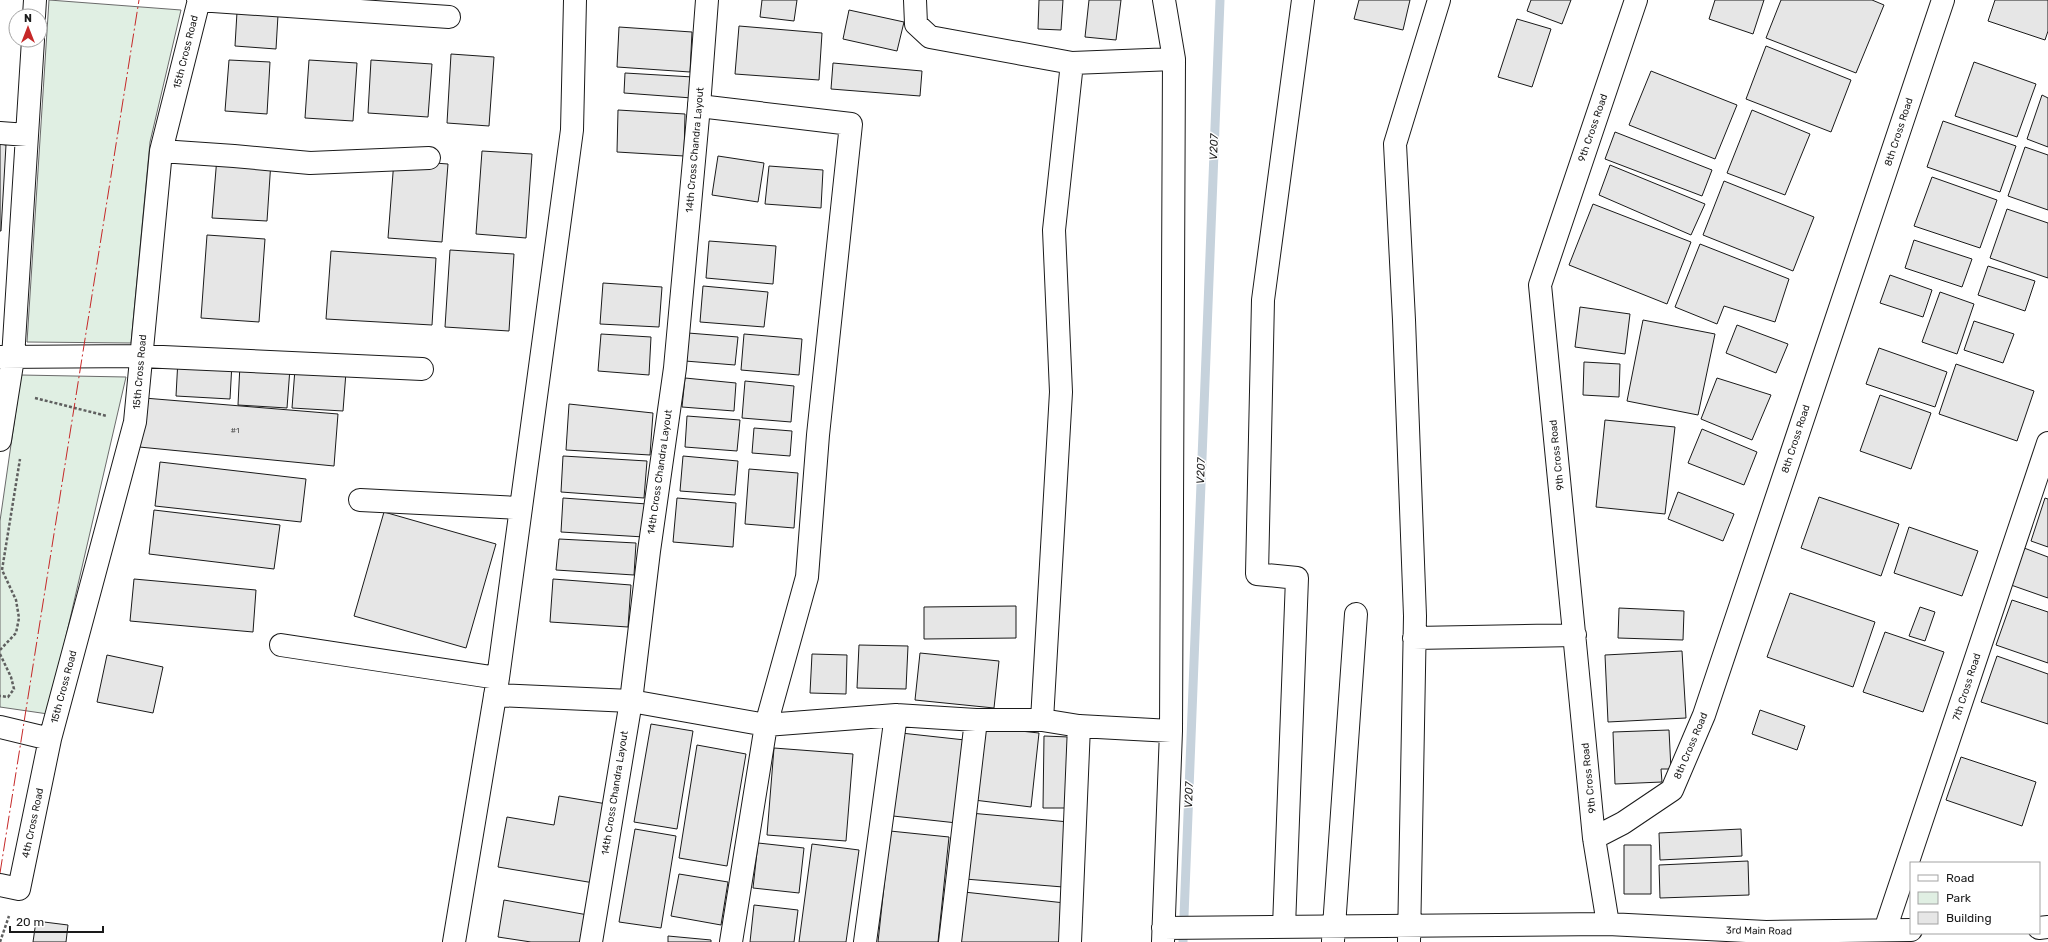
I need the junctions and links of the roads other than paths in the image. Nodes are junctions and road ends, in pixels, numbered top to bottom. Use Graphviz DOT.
graph roads {
  1 [pos="199,0"];
  2 [pos="575,0"];
  3 [pos="707,0"];
  4 [pos="915,0"];
  5 [pos="1164,0"];
  6 [pos="1303,0"];
  7 [pos="1439,0"];
  8 [pos="1636,0"];
  9 [pos="1943,0"];
  10 [pos="448,17"];
  11 [pos="32,48"];
  12 [pos="1174,59"];
  13 [pos="1072,63"];
  14 [pos="699,106"];
  15 [pos="0,133"];
  16 [pos="27,135"];
  17 [pos="161,151"];
  18 [pos="429,158"];
  19 [pos="141,356"];
  20 [pos="7,357"];
  21 [pos="422,369"];
  22 [pos="0,440"];
  23 [pos="2048,443"];
  24 [pos="360,500"];
  25 [pos="520,508"];
  26 [pos="1356,614"];
  27 [pos="1575,635"];
  28 [pos="1414,638"];
  29 [pos="281,645"];
  30 [pos="496,686"];
  31 [pos="630,701"];
  32 [pos="896,715"];
  33 [pos="976,720"];
  34 [pos="1042,720"];
  35 [pos="766,725"];
  36 [pos="1079,726"];
  37 [pos="0,727"];
  38 [pos="1171,731"];
  39 [pos="50,739"];
  40 [pos="1594,838"];
  41 [pos="0,885"];
  42 [pos="1608,924"];
  43 [pos="1885,930"];
  44 [pos="1910,930"];
  45 [pos="1272,932"];
  46 [pos="1165,933"];
  47 [pos="1193,933"];
  48 [pos="1333,934"];
  49 [pos="1409,934"];
  50 [pos="454,942"];
  51 [pos="591,942"];
  52 [pos="731,942"];
  53 [pos="865,942"];
  54 [pos="950,942"];
  55 [pos="1070,942"];
  1 -- 10 [label="street"];
  1 -- 17 [label="street, 15th Cross Road"];
  2 -- 25 [label="street"];
  3 -- 14 [label="street, 14th Cross Chandra Layout"];
  4 -- 13 [label="street"];
  5 -- 12 [label="street"];
  6 -- 45 [label="street"];
  7 -- 28 [label="street"];
  8 -- 27 [label="street, 9th Cross Road"];
  9 -- 40 [label="street, 8th Cross Road"];
  11 -- 16 [label="street"];
  12 -- 13 [label="street"];
  12 -- 38 [label="street"];
  13 -- 34 [label="street"];
  14 -- 31 [label="street, 14th Cross Chandra Layout"];
  14 -- 35 [label="street"];
  15 -- 16 [label="street"];
  16 -- 20 [label="street"];
  17 -- 18 [label="street"];
  17 -- 19 [label="street, 15th Cross Road"];
  19 -- 20 [label="street"];
  19 -- 21 [label="street"];
  19 -- 39 [label="street, 15th Cross Road"];
  20 -- 22 [label="street"];
  23 -- 43 [label="street, 7th Cross Road"];
  24 -- 25 [label="street"];
  25 -- 30 [label="street"];
  26 -- 48 [label="street"];
  27 -- 28 [label="street"];
  27 -- 40 [label="street, 9th Cross Road"];
  28 -- 49 [label="street"];
  29 -- 30 [label="street"];
  30 -- 31 [label="street"];
  30 -- 50 [label="street"];
  31 -- 35 [label="street"];
  31 -- 51 [label="street, 14th Cross Chandra Layout"];
  32 -- 33 [label="street"];
  32 -- 35 [label="street"];
  32 -- 53 [label="street"];
  33 -- 34 [label="street"];
  33 -- 54 [label="street"];
  34 -- 36 [label="street"];
  35 -- 52 [label="street"];
  36 -- 38 [label="street"];
  36 -- 55 [label="street"];
  37 -- 39 [label="street"];
  38 -- 46 [label="street"];
  39 -- 41 [label="street, 4th Cross Road"];
  40 -- 42 [label="street, 9th Cross Road"];
  42 -- 43 [label="street, 3rd Main Road"];
  42 -- 49 [label="street, 3rd Main Road"];
  43 -- 44 [label="street, 3rd Main Road"];
  45 -- 47 [label="street, 3rd Main Road"];
  45 -- 48 [label="street, 3rd Main Road"];
  46 -- 47 [label="street, 3rd Main Road"];
  48 -- 49 [label="street, 3rd Main Road"];
}
